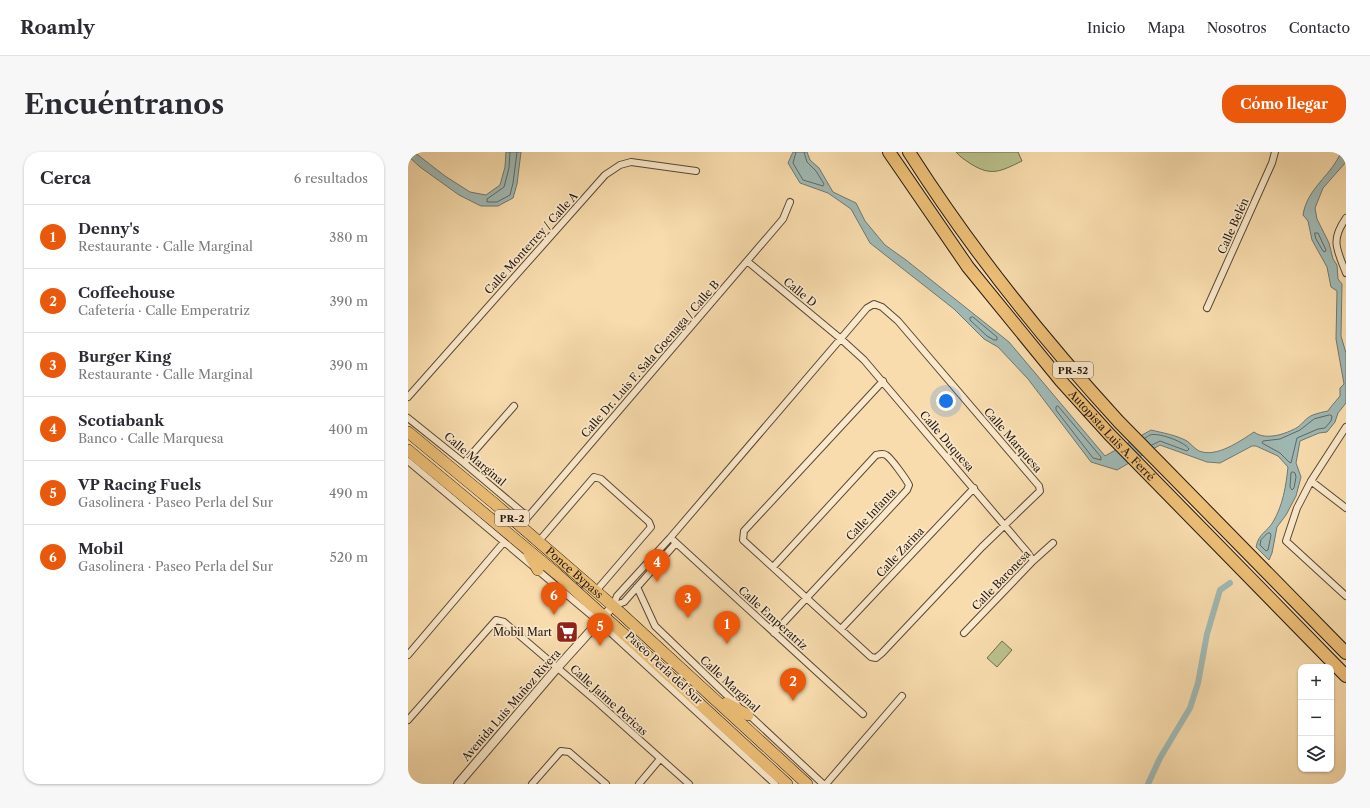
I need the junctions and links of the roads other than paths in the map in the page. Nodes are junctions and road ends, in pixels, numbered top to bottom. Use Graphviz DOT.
graph roads {
  1 [pos="890,152"];
  2 [pos="909,152"];
  3 [pos="1275,152"];
  4 [pos="696,171"];
  5 [pos="790,202"];
  6 [pos="1346,218"];
  7 [pos="747,261"];
  8 [pos="1346,273"];
  9 [pos="1207,308"];
  10 [pos="841,339"];
  11 [pos="883,381"];
  12 [pos="408,397"];
  13 [pos="514,406"];
  14 [pos="408,418"];
  15 [pos="1346,427"];
  16 [pos="408,432"];
  17 [pos="1344,435"];
  18 [pos="408,450"];
  19 [pos="408,461"];
  20 [pos="464,463"];
  21 [pos="1311,481"];
  22 [pos="974,488"];
  23 [pos="1346,508"];
  24 [pos="524,521"];
  25 [pos="1004,524"];
  26 [pos="670,538"];
  27 [pos="539,541"];
  28 [pos="504,542"];
  29 [pos="676,543"];
  30 [pos="1053,543"];
  31 [pos="525,547"];
  32 [pos="650,559"];
  33 [pos="1033,561"];
  34 [pos="657,566"];
  35 [pos="773,567"];
  36 [pos="538,570"];
  37 [pos="637,587"];
  38 [pos="596,591"];
  39 [pos="1346,596"];
  40 [pos="807,599"];
  41 [pos="613,606"];
  42 [pos="601,618"];
  43 [pos="841,629"];
  44 [pos="774,633"];
  45 [pos="964,633"];
  46 [pos="1346,653"];
  47 [pos="408,655"];
  48 [pos="557,668"];
  49 [pos="1346,676"];
  50 [pos="706,690"];
  51 [pos="902,696"];
  52 [pos="862,714"];
  53 [pos="748,715"];
  54 [pos="408,720"];
  55 [pos="660,759"];
  56 [pos="458,784"];
  57 [pos="532,784"];
  58 [pos="605,784"];
  59 [pos="639,784"];
  60 [pos="689,784"];
  61 [pos="775,784"];
  62 [pos="787,784"];
  63 [pos="807,784"];
  64 [pos="823,784"];
  1 -- 49 [label="highway, Autopista Luis A. Ferré / PR-52"];
  2 -- 46 [label="highway, Autopista Luis A. Ferré / PR-52"];
  3 -- 9 [label="street, Calle Belén"];
  4 -- 12 [label="street, Calle Monterrey / Calle A"];
  5 -- 7 [label="street, Calle Dr. Luis F. Sala Goenaga / Calle B"];
  6 -- 8 [label="street"];
  7 -- 10 [label="street, Calle D"];
  7 -- 24 [label="street, Calle Dr. Luis F. Sala Goenaga / Calle B"];
  10 -- 11 [label="street, Calle Duquesa"];
  10 -- 25 [label="street, Calle Marquesa"];
  10 -- 26 [label="street, Calle Marquesa"];
  11 -- 22 [label="street, Calle Duquesa"];
  11 -- 35 [label="street, Calle Marquesa"];
  13 -- 20 [label="street"];
  14 -- 20 [label="street, Calle Marginal"];
  15 -- 17 [label="street"];
  16 -- 24 [label="highway, Ponce Bypass / PR-2"];
  17 -- 21 [label="street"];
  18 -- 31 [label="highway, Ponce Bypass / PR-2"];
  19 -- 28 [label="street, Paseo Perla del Sur"];
  20 -- 24 [label="street, Calle Marginal"];
  21 -- 23 [label="street"];
  21 -- 39 [label="street"];
  22 -- 25 [label="street, Calle Duquesa"];
  22 -- 43 [label="street, Calle Zarina"];
  24 -- 27 [label="highway, Ponce Bypass / PR-2"];
  25 -- 33 [label="street, Calle Duquesa"];
  25 -- 43 [label="street, Calle Marquesa"];
  26 -- 29 [label="street, Calle Emperatriz"];
  26 -- 32 [label="street, Calle Marquesa"];
  27 -- 38 [label="highway, Ponce Bypass / PR-2"];
  27 -- 38 [label="street"];
  28 -- 36 [label="street, Paseo Perla del Sur"];
  28 -- 47 [label="street"];
  29 -- 34 [label="street"];
  29 -- 44 [label="street, Calle Emperatriz"];
  30 -- 33 [label="street, Calle Baronesa"];
  31 -- 36 [label="highway"];
  31 -- 42 [label="highway, Ponce Bypass / PR-2"];
  32 -- 34 [label="street"];
  32 -- 41 [label="street, Calle Marquesa"];
  33 -- 45 [label="street, Calle Baronesa"];
  34 -- 37 [label="street"];
  35 -- 40 [label="street, Calle Marquesa"];
  35 -- 40 [label="street, Calle Infanta"];
  36 -- 42 [label="street, Paseo Perla del Sur"];
  37 -- 41 [label="street"];
  37 -- 53 [label="street, Calle Marginal"];
  38 -- 41 [label="highway, Ponce Bypass / PR-2"];
  40 -- 43 [label="street, Calle Marquesa"];
  40 -- 44 [label="street, Calle Infanta"];
  41 -- 42 [label="street, Avenida Luis Muñoz Rivera"];
  41 -- 50 [label="highway, Ponce Bypass / PR-2"];
  42 -- 48 [label="street, Avenida Luis Muñoz Rivera"];
  42 -- 61 [label="street, Paseo Perla del Sur"];
  42 -- 62 [label="highway, Ponce Bypass / PR-2"];
  44 -- 52 [label="street, Calle Emperatriz"];
  48 -- 54 [label="street, Calle Jaime Pericas"];
  48 -- 55 [label="street, Calle Jaime Pericas"];
  48 -- 56 [label="street, Avenida Luis Muñoz Rivera"];
  50 -- 53 [label="highway"];
  50 -- 63 [label="highway, Ponce Bypass / PR-2"];
  51 -- 64 [label="street"];
  53 -- 64 [label="street, Calle Marginal"];
  55 -- 59 [label="street"];
  55 -- 60 [label="street, Calle Jaime Pericas"];
  57 -- 58 [label="street"];
}
